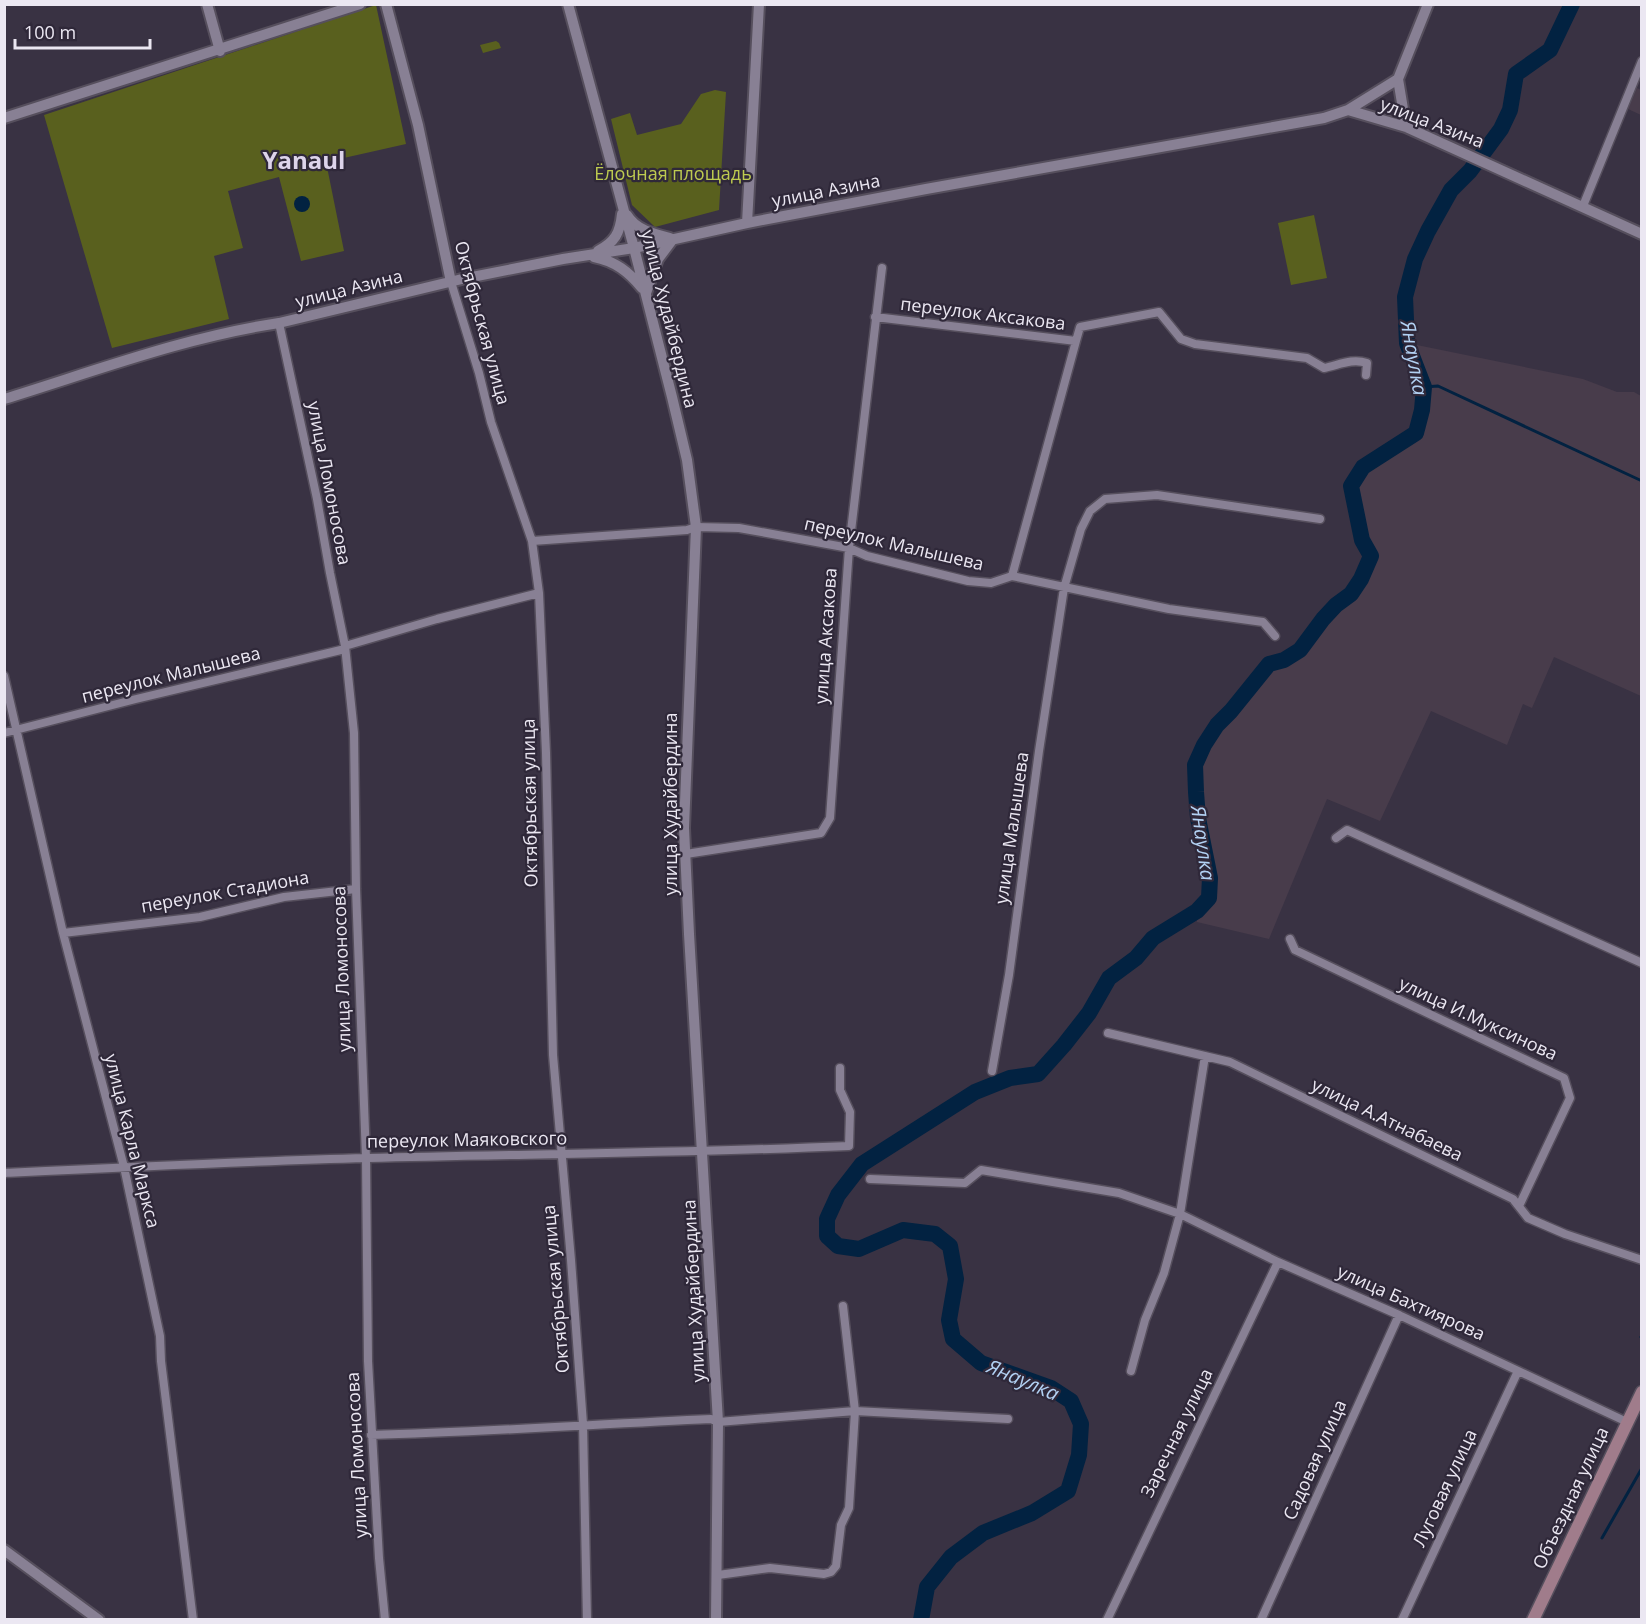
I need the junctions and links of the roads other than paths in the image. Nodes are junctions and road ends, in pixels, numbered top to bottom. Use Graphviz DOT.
graph roads {
  1 [pos="207,4"];
  2 [pos="360,4"];
  3 [pos="386,4"];
  4 [pos="568,4"];
  5 [pos="759,4"];
  6 [pos="1428,4"];
  7 [pos="220,51"];
  8 [pos="1641,61"];
  9 [pos="1398,79"];
  10 [pos="1348,110"];
  11 [pos="4,118"];
  12 [pos="1406,127"];
  13 [pos="1583,206"];
  14 [pos="623,207"];
  15 [pos="747,223"];
  16 [pos="1641,234"];
  17 [pos="673,239"];
  18 [pos="634,248"];
  19 [pos="589,256"];
  20 [pos="882,268"];
  21 [pos="451,282"];
  22 [pos="646,294"];
  23 [pos="875,317"];
  24 [pos="279,323"];
  25 [pos="1076,341"];
  26 [pos="1366,375"];
  27 [pos="4,399"];
  28 [pos="1320,519"];
  29 [pos="696,527"];
  30 [pos="532,541"];
  31 [pos="849,548"];
  32 [pos="1012,576"];
  33 [pos="1064,588"];
  34 [pos="539,593"];
  35 [pos="1275,636"];
  36 [pos="345,647"];
  37 [pos="4,676"];
  38 [pos="18,731"];
  39 [pos="4,733"];
  40 [pos="1336,837"];
  41 [pos="686,854"];
  42 [pos="356,889"];
  43 [pos="63,933"];
  44 [pos="1290,939"];
  45 [pos="1641,963"];
  46 [pos="1108,1033"];
  47 [pos="1205,1056"];
  48 [pos="840,1068"];
  49 [pos="992,1071"];
  50 [pos="703,1152"];
  51 [pos="560,1154"];
  52 [pos="366,1158"];
  53 [pos="124,1167"];
  54 [pos="4,1173"];
  55 [pos="870,1179"];
  56 [pos="1519,1206"];
  57 [pos="1180,1214"];
  58 [pos="1641,1260"];
  59 [pos="1278,1262"];
  60 [pos="843,1306"];
  61 [pos="1399,1315"];
  62 [pos="1131,1371"];
  63 [pos="1518,1371"];
  64 [pos="1641,1392"];
  65 [pos="855,1411"];
  66 [pos="1008,1419"];
  67 [pos="718,1422"];
  68 [pos="1627,1422"];
  69 [pos="583,1424"];
  70 [pos="371,1435"];
  71 [pos="4,1550"];
  72 [pos="718,1575"];
  73 [pos="99,1620"];
  74 [pos="193,1620"];
  75 [pos="385,1620"];
  76 [pos="587,1620"];
  77 [pos="716,1620"];
  78 [pos="1107,1620"];
  79 [pos="1260,1620"];
  80 [pos="1402,1620"];
  81 [pos="1533,1620"];
  1 -- 7 [label="street"];
  2 -- 7 [label="street"];
  3 -- 21 [label="street, Октябрьская улица"];
  4 -- 14 [label="street, улица Худайбердина"];
  5 -- 15 [label="street"];
  6 -- 9 [label="street"];
  7 -- 11 [label="street"];
  8 -- 13 [label="street"];
  9 -- 10 [label="street"];
  9 -- 12 [label="street"];
  10 -- 12 [label="street, улица Азина"];
  10 -- 15 [label="street, улица Азина"];
  12 -- 13 [label="street, улица Азина"];
  13 -- 16 [label="street, улица Азина"];
  14 -- 17 [label="street"];
  14 -- 18 [label="street, улица Худайбердина"];
  14 -- 19 [label="street"];
  15 -- 17 [label="street, улица Азина"];
  17 -- 18 [label="street, улица Азина"];
  17 -- 22 [label="street"];
  18 -- 19 [label="street, улица Азина"];
  18 -- 22 [label="street, улица Худайбердина"];
  19 -- 21 [label="street, улица Азина"];
  19 -- 22 [label="street"];
  20 -- 23 [label="street, улица Аксакова"];
  21 -- 24 [label="street, улица Азина"];
  21 -- 30 [label="street, Октябрьская улица"];
  22 -- 29 [label="street, улица Худайбердина"];
  23 -- 25 [label="street, переулок Аксакова"];
  23 -- 31 [label="street, улица Аксакова"];
  24 -- 27 [label="street, улица Азина"];
  24 -- 36 [label="street, улица Ломоносова"];
  25 -- 26 [label="street, переулок Аксакова"];
  25 -- 32 [label="street"];
  28 -- 33 [label="street, улица Малышева"];
  29 -- 30 [label="street, переулок Малышева"];
  29 -- 31 [label="street, переулок Малышева"];
  29 -- 41 [label="street, улица Худайбердина"];
  30 -- 34 [label="street, Октябрьская улица"];
  31 -- 32 [label="street, переулок Малышева"];
  31 -- 41 [label="street, улица Аксакова"];
  32 -- 33 [label="street, переулок Малышева"];
  33 -- 35 [label="street, переулок Малышева"];
  33 -- 49 [label="street, улица Малышева"];
  34 -- 36 [label="street, переулок Малышева"];
  34 -- 51 [label="street, Октябрьская улица"];
  36 -- 38 [label="street, переулок Малышева"];
  36 -- 42 [label="street, улица Ломоносова"];
  37 -- 38 [label="street, улица Карла Маркса"];
  38 -- 39 [label="street, переулок Малышева"];
  38 -- 43 [label="street, улица Карла Маркса"];
  40 -- 45 [label="street"];
  41 -- 50 [label="street, улица Худайбердина"];
  42 -- 43 [label="street, переулок Стадиона"];
  42 -- 52 [label="street, улица Ломоносова"];
  43 -- 53 [label="street, улица Карла Маркса"];
  44 -- 56 [label="street, улица И.Муксинова"];
  46 -- 47 [label="street, улица А.Атнабаева"];
  47 -- 56 [label="street, улица А.Атнабаева"];
  47 -- 57 [label="street"];
  48 -- 50 [label="street, переулок Маяковского"];
  50 -- 51 [label="street, переулок Маяковского"];
  50 -- 67 [label="street, улица Худайбердина"];
  51 -- 52 [label="street, переулок Маяковского"];
  51 -- 69 [label="street, Октябрьская улица"];
  52 -- 53 [label="street, переулок Маяковского"];
  52 -- 70 [label="street, улица Ломоносова"];
  53 -- 54 [label="street, переулок Маяковского"];
  53 -- 74 [label="street, улица Карла Маркса"];
  55 -- 57 [label="street, улица Бахтиярова"];
  56 -- 58 [label="street, улица А.Атнабаева"];
  57 -- 59 [label="street, улица Бахтиярова"];
  57 -- 62 [label="street"];
  59 -- 61 [label="street, улица Бахтиярова"];
  59 -- 78 [label="street, Заречная улица"];
  60 -- 65 [label="street"];
  61 -- 63 [label="street, улица Бахтиярова"];
  61 -- 79 [label="street, Садовая улица"];
  63 -- 68 [label="street, улица Бахтиярова"];
  63 -- 80 [label="street, Луговая улица"];
  64 -- 68 [label="main road, Объездная улица"];
  65 -- 66 [label="street"];
  65 -- 67 [label="street"];
  65 -- 72 [label="street"];
  67 -- 69 [label="street"];
  67 -- 72 [label="street, улица Худайбердина"];
  68 -- 81 [label="main road, Объездная улица"];
  69 -- 70 [label="street"];
  69 -- 76 [label="street, Октябрьская улица"];
  70 -- 75 [label="street, улица Ломоносова"];
  71 -- 73 [label="street"];
  72 -- 77 [label="street, улица Худайбердина"];
}
